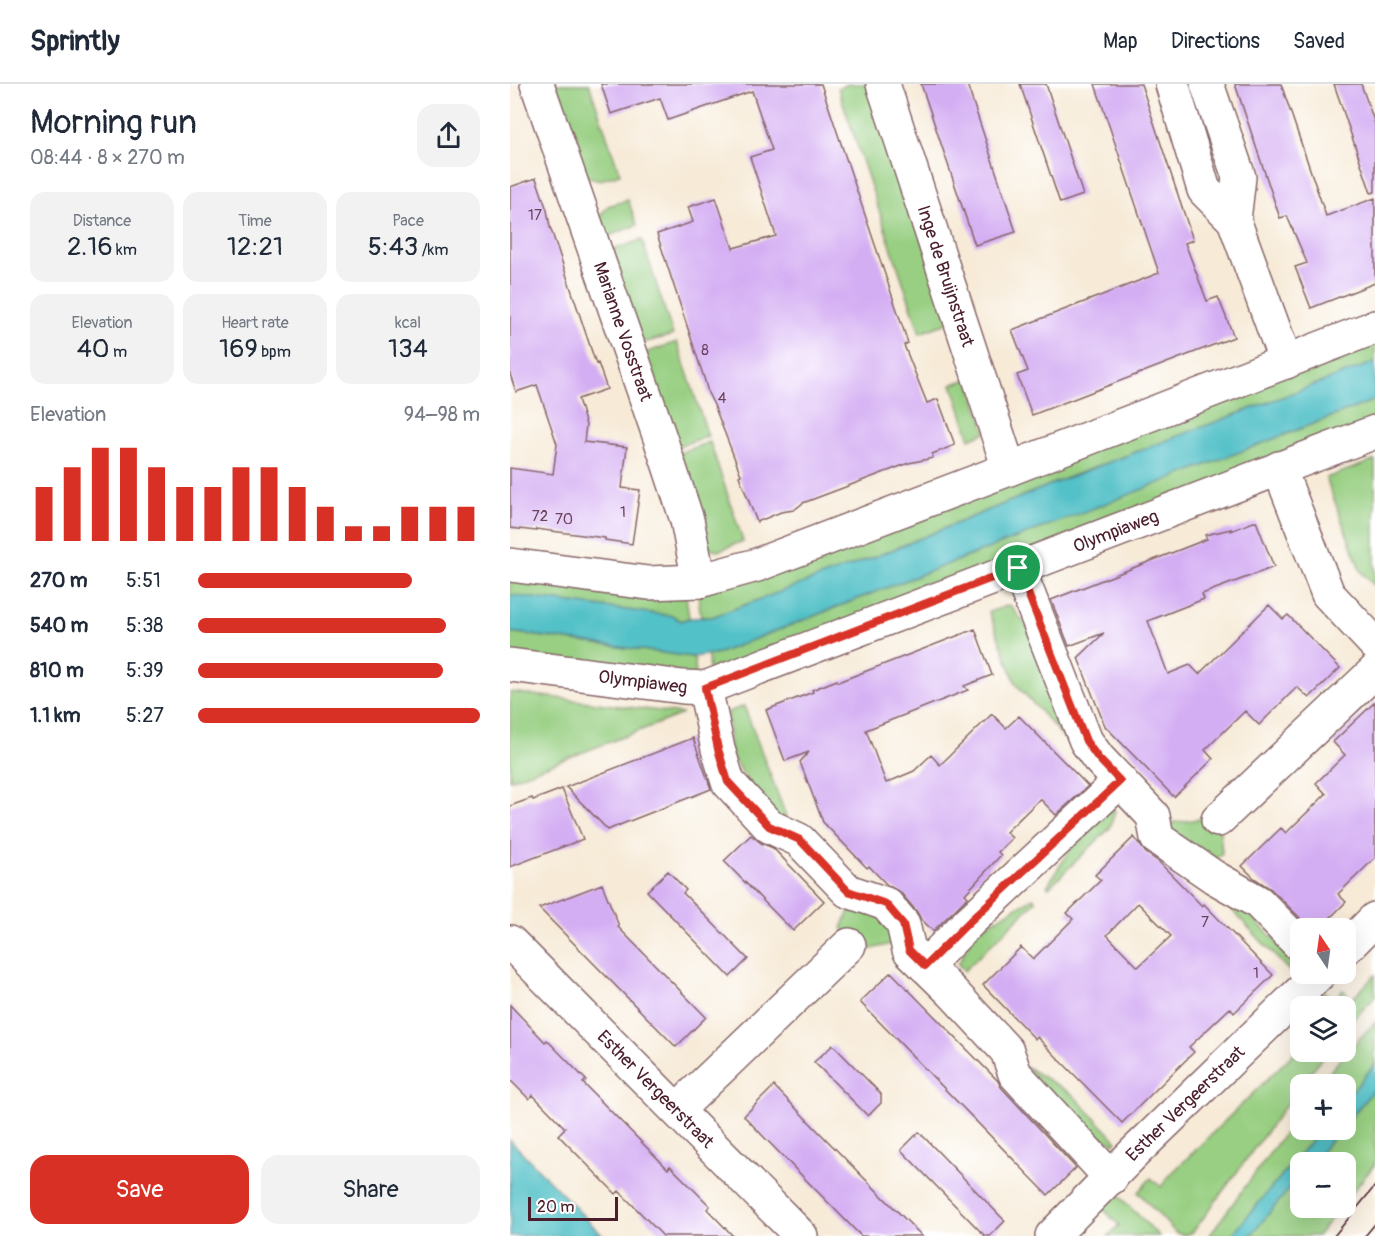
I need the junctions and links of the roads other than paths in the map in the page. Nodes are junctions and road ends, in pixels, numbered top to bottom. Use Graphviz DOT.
graph roads {
  1 [pos="537,84"];
  2 [pos="883,84"];
  3 [pos="1172,84"];
  4 [pos="1207,84"];
  5 [pos="1234,220"];
  6 [pos="1375,327"];
  7 [pos="1286,362"];
  8 [pos="1375,432"];
  9 [pos="1279,468"];
  10 [pos="1009,469"];
  11 [pos="510,565"];
  12 [pos="1018,568"];
  13 [pos="699,582"];
  14 [pos="1375,644"];
  15 [pos="510,665"];
  16 [pos="1375,671"];
  17 [pos="705,688"];
  18 [pos="1120,781"];
  19 [pos="1218,820"];
  20 [pos="1375,919"];
  21 [pos="1290,935"];
  22 [pos="1356,938"];
  23 [pos="510,942"];
  24 [pos="849,945"];
  25 [pos="925,966"];
  26 [pos="1309,984"];
  27 [pos="677,1110"];
  28 [pos="1111,1178"];
  29 [pos="801,1236"];
  30 [pos="1052,1236"];
  1 -- 13 [label="street, Marianne Vosstraat"];
  2 -- 10 [label="street, Inge de Bruijnstraat"];
  3 -- 5 [label="street"];
  4 -- 5 [label="street"];
  5 -- 7 [label="street"];
  6 -- 7 [label="street"];
  7 -- 10 [label="street"];
  8 -- 9 [label="street, Olympiaweg"];
  9 -- 12 [label="street, Olympiaweg"];
  9 -- 14 [label="street"];
  10 -- 13 [label="street"];
  11 -- 13 [label="street"];
  12 -- 17 [label="street, Olympiaweg"];
  12 -- 18 [label="street"];
  15 -- 17 [label="street, Olympiaweg"];
  16 -- 19 [label="street"];
  17 -- 25 [label="street"];
  18 -- 21 [label="street"];
  18 -- 25 [label="street"];
  20 -- 22 [label="street"];
  23 -- 27 [label="street, Esther Vergeerstraat"];
  24 -- 27 [label="street"];
  25 -- 28 [label="street"];
  26 -- 28 [label="street, Esther Vergeerstraat"];
  27 -- 29 [label="street, Esther Vergeerstraat"];
  28 -- 30 [label="street, Esther Vergeerstraat"];
}
